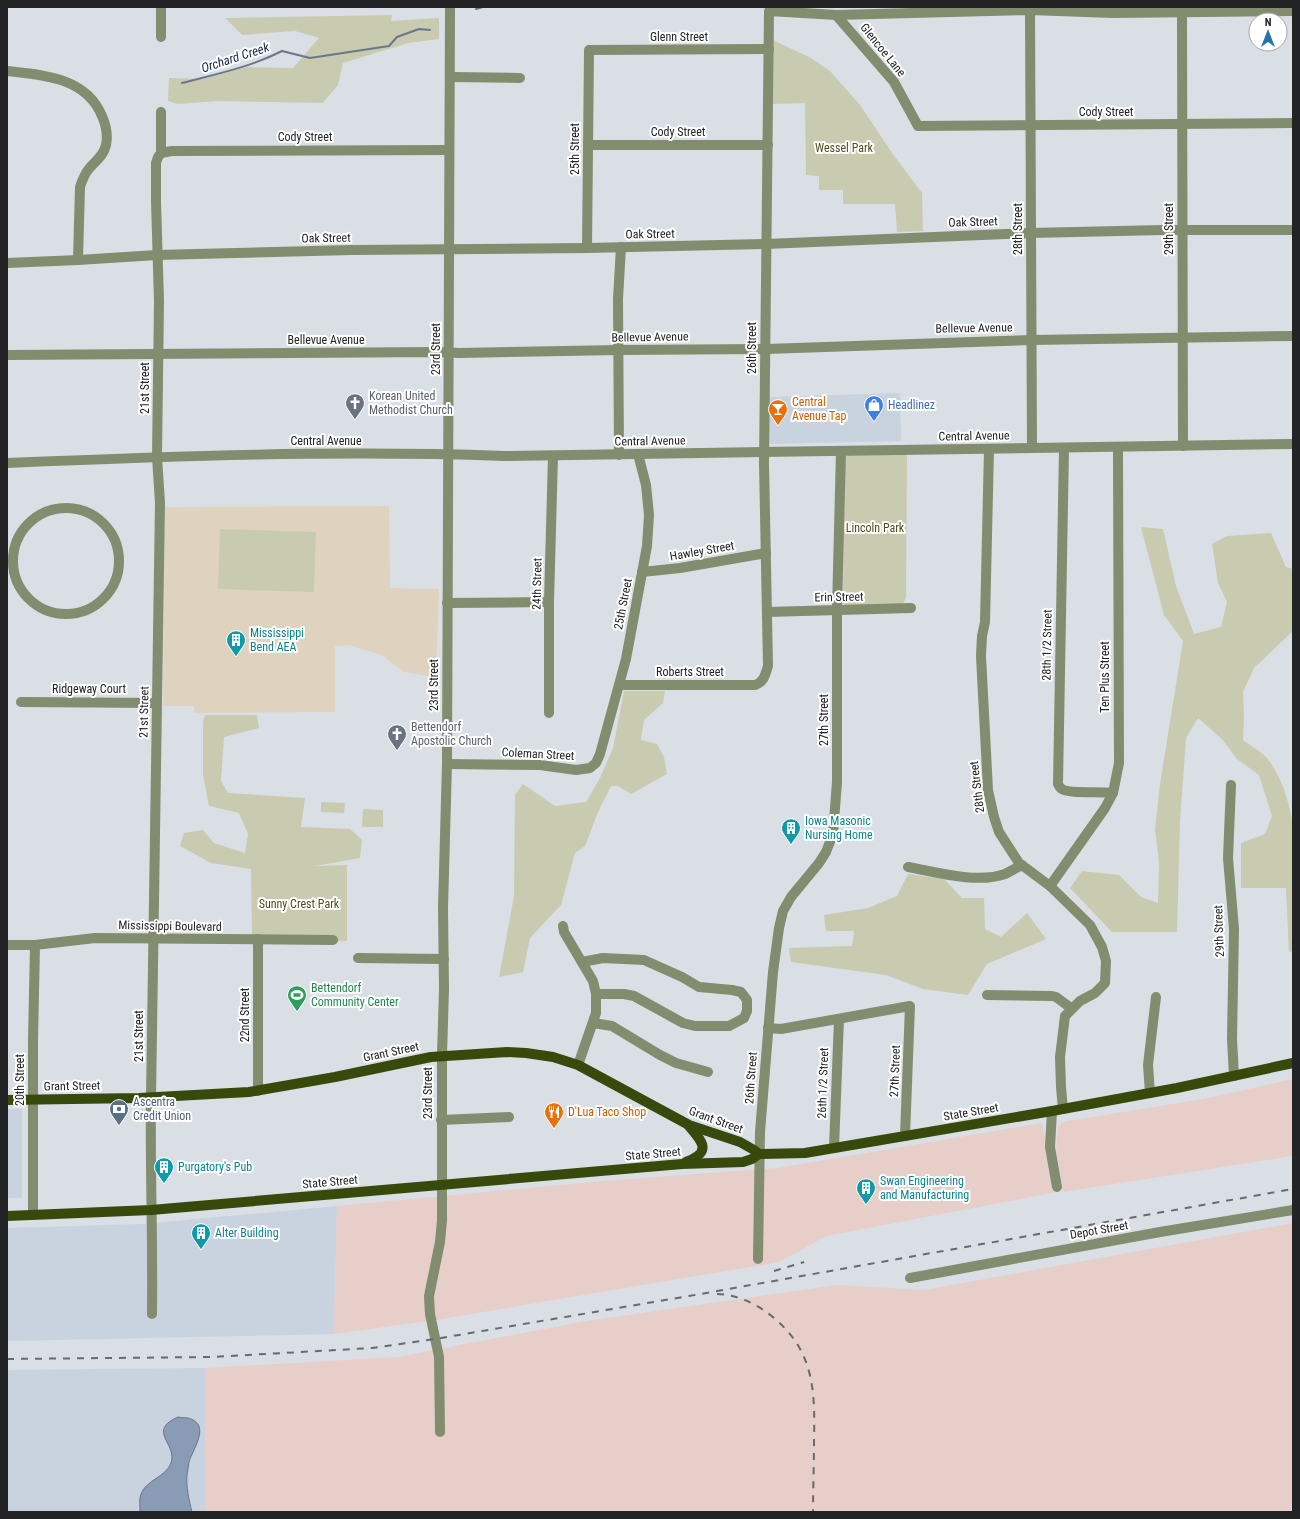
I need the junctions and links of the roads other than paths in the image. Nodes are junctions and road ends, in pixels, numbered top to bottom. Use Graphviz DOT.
graph roads {
  1 [pos="161,7"];
  2 [pos="450,7"];
  3 [pos="1030,10"];
  4 [pos="1113,10"];
  5 [pos="1293,11"];
  6 [pos="1182,12"];
  7 [pos="836,14"];
  8 [pos="161,37"];
  9 [pos="769,49"];
  10 [pos="589,50"];
  11 [pos="7,71"];
  12 [pos="450,77"];
  13 [pos="520,78"];
  14 [pos="160,112"];
  15 [pos="1293,123"];
  16 [pos="1182,125"];
  17 [pos="918,126"];
  18 [pos="1031,126"];
  19 [pos="588,145"];
  20 [pos="768,145"];
  21 [pos="449,150"];
  22 [pos="161,153"];
  23 [pos="1182,230"];
  24 [pos="1293,230"];
  25 [pos="1031,233"];
  26 [pos="766,244"];
  27 [pos="621,247"];
  28 [pos="587,248"];
  29 [pos="449,250"];
  30 [pos="157,255"];
  31 [pos="78,260"];
  32 [pos="7,263"];
  33 [pos="1293,336"];
  34 [pos="1183,337"];
  35 [pos="1032,340"];
  36 [pos="766,349"];
  37 [pos="619,350"];
  38 [pos="449,352"];
  39 [pos="158,354"];
  40 [pos="7,355"];
  41 [pos="1293,444"];
  42 [pos="1183,446"];
  43 [pos="1118,447"];
  44 [pos="1032,448"];
  45 [pos="1064,448"];
  46 [pos="989,449"];
  47 [pos="841,451"];
  48 [pos="764,452"];
  49 [pos="448,454"];
  50 [pos="638,454"];
  51 [pos="619,455"];
  52 [pos="553,456"];
  53 [pos="157,457"];
  54 [pos="7,463"];
  55 [pos="766,553"];
  56 [pos="9,559"];
  57 [pos="642,572"];
  58 [pos="549,602"];
  59 [pos="446,603"];
  60 [pos="911,608"];
  61 [pos="837,609"];
  62 [pos="767,612"];
  63 [pos="761,683"];
  64 [pos="619,685"];
  65 [pos="21,702"];
  66 [pos="157,703"];
  67 [pos="549,713"];
  68 [pos="599,756"];
  69 [pos="447,764"];
  70 [pos="1230,785"];
  71 [pos="1113,793"];
  72 [pos="1022,865"];
  73 [pos="908,867"];
  74 [pos="1050,886"];
  75 [pos="563,926"];
  76 [pos="153,939"];
  77 [pos="258,939"];
  78 [pos="333,940"];
  79 [pos="35,945"];
  80 [pos="7,946"];
  81 [pos="358,958"];
  82 [pos="444,959"];
  83 [pos="582,962"];
  84 [pos="772,972"];
  85 [pos="596,994"];
  86 [pos="987,995"];
  87 [pos="1156,997"];
  88 [pos="1072,1008"];
  89 [pos="839,1019"];
  90 [pos="594,1023"];
  91 [pos="768,1028"];
  92 [pos="442,1055"];
  93 [pos="1293,1063"];
  94 [pos="578,1065"];
  95 [pos="708,1072"];
  96 [pos="1234,1076"];
  97 [pos="258,1091"];
  98 [pos="1150,1093"];
  99 [pos="151,1098"];
  100 [pos="7,1100"];
  101 [pos="33,1100"];
  102 [pos="1063,1109"];
  103 [pos="1052,1111"];
  104 [pos="508,1117"];
  105 [pos="441,1120"];
  106 [pos="689,1125"];
  107 [pos="905,1136"];
  108 [pos="834,1148"];
  109 [pos="759,1154"];
  110 [pos="682,1164"];
  111 [pos="441,1185"];
  112 [pos="1058,1188"];
  113 [pos="151,1210"];
  114 [pos="1293,1210"];
  115 [pos="33,1215"];
  116 [pos="7,1216"];
  117 [pos="758,1259"];
  118 [pos="910,1278"];
  119 [pos="152,1314"];
  120 [pos="440,1432"];
  1 -- 8 [label="street"];
  2 -- 12 [label="street, 23rd Street"];
  3 -- 4 [label="street"];
  3 -- 7 [label="street"];
  3 -- 18 [label="street, 28th Street"];
  4 -- 6 [label="street"];
  5 -- 6 [label="street"];
  6 -- 16 [label="street, 29th Street"];
  7 -- 9 [label="street, 26th Street"];
  7 -- 17 [label="street, Glencoe Lane"];
  9 -- 10 [label="street, Glenn Street"];
  9 -- 20 [label="street, 26th Street"];
  10 -- 19 [label="street, 25th Street"];
  11 -- 31 [label="street"];
  12 -- 13 [label="street"];
  12 -- 21 [label="street, 23rd Street"];
  14 -- 22 [label="street, 21st Street"];
  15 -- 16 [label="street, Cody Street"];
  16 -- 18 [label="street, Cody Street"];
  16 -- 23 [label="street, 29th Street"];
  17 -- 18 [label="street, Cody Street"];
  18 -- 25 [label="street, 28th Street"];
  19 -- 20 [label="street, Cody Street"];
  19 -- 28 [label="street, 25th Street"];
  20 -- 26 [label="street, 26th Street"];
  21 -- 22 [label="street, Cody Street"];
  21 -- 29 [label="street, 23rd Street"];
  22 -- 30 [label="street, 21st Street"];
  23 -- 24 [label="street, Oak Street"];
  23 -- 25 [label="street, Oak Street"];
  23 -- 34 [label="street, 29th Street"];
  25 -- 26 [label="street, Oak Street"];
  25 -- 35 [label="street, 28th Street"];
  26 -- 27 [label="street, Oak Street"];
  26 -- 36 [label="street, 26th Street"];
  27 -- 28 [label="street, Oak Street"];
  27 -- 37 [label="street"];
  28 -- 29 [label="street, Oak Street"];
  29 -- 30 [label="street, Oak Street"];
  29 -- 38 [label="street, 23rd Street"];
  30 -- 31 [label="street, Oak Street"];
  30 -- 39 [label="street, 21st Street"];
  31 -- 32 [label="street, Oak Street"];
  33 -- 34 [label="street, Bellevue Avenue"];
  34 -- 35 [label="street, Bellevue Avenue"];
  34 -- 42 [label="street, 29th Street"];
  35 -- 36 [label="street, Bellevue Avenue"];
  35 -- 44 [label="street, 28th Street"];
  36 -- 37 [label="street, Bellevue Avenue"];
  36 -- 48 [label="street, 26th Street"];
  37 -- 38 [label="street, Bellevue Avenue"];
  37 -- 51 [label="street"];
  38 -- 39 [label="street, Bellevue Avenue"];
  38 -- 49 [label="street, 23rd Street"];
  39 -- 40 [label="street, Bellevue Avenue"];
  39 -- 53 [label="street, 21st Street"];
  41 -- 42 [label="street, Central Avenue"];
  42 -- 43 [label="street, Central Avenue"];
  43 -- 45 [label="street, Central Avenue"];
  43 -- 71 [label="street, Ten Plus Street"];
  44 -- 45 [label="street, Central Avenue"];
  44 -- 46 [label="street, Central Avenue"];
  45 -- 71 [label="street, 28th 1/2 Street"];
  46 -- 47 [label="street, Central Avenue"];
  46 -- 72 [label="street, 28th Street"];
  47 -- 48 [label="street, Central Avenue"];
  47 -- 61 [label="street, 27th Street"];
  48 -- 50 [label="street, Central Avenue"];
  48 -- 55 [label="street, 26th Street"];
  49 -- 52 [label="street, Central Avenue"];
  49 -- 53 [label="street, Central Avenue"];
  49 -- 59 [label="street, 23rd Street"];
  50 -- 51 [label="street, Central Avenue"];
  50 -- 57 [label="street, 25th Street"];
  51 -- 52 [label="street, Central Avenue"];
  52 -- 58 [label="street, 24th Street"];
  53 -- 54 [label="street, Central Avenue"];
  53 -- 66 [label="street, 21st Street"];
  55 -- 57 [label="street, Hawley Street"];
  55 -- 62 [label="street, 26th Street"];
  56 -- 56 [label="street"];
  57 -- 64 [label="street, 25th Street"];
  58 -- 59 [label="street"];
  58 -- 67 [label="street, 24th Street"];
  59 -- 69 [label="street, 23rd Street"];
  60 -- 61 [label="street, Erin Street"];
  61 -- 62 [label="street, Erin Street"];
  61 -- 84 [label="street, 27th Street"];
  62 -- 63 [label="street, 26th Street"];
  63 -- 64 [label="street, Roberts Street"];
  64 -- 68 [label="street, 25th Street"];
  65 -- 66 [label="street, Ridgeway Court"];
  66 -- 76 [label="street, 21st Street"];
  68 -- 69 [label="street, Coleman Street"];
  69 -- 82 [label="street, 23rd Street"];
  70 -- 96 [label="street, 29th Street"];
  71 -- 74 [label="street, Ten Plus Street"];
  72 -- 73 [label="street"];
  72 -- 74 [label="street, 28th Street"];
  74 -- 88 [label="street, 28th Street"];
  75 -- 83 [label="street"];
  76 -- 77 [label="street, Mississippi Boulevard"];
  76 -- 79 [label="street, Mississippi Boulevard"];
  76 -- 99 [label="street, 21st Street"];
  77 -- 78 [label="street, Mississippi Boulevard"];
  77 -- 97 [label="street, 22nd Street"];
  79 -- 80 [label="street, Mississippi Boulevard"];
  79 -- 101 [label="street, 20th Street"];
  81 -- 82 [label="street"];
  82 -- 92 [label="street, 23rd Street"];
  83 -- 85 [label="street"];
  83 -- 85 [label="street"];
  84 -- 91 [label="street, 26th Street"];
  85 -- 90 [label="street"];
  86 -- 88 [label="street"];
  87 -- 98 [label="street"];
  88 -- 102 [label="street, 28th Street"];
  89 -- 91 [label="street"];
  89 -- 107 [label="street, 27th Street"];
  89 -- 108 [label="street, 26th 1/2 Street"];
  90 -- 94 [label="street"];
  90 -- 95 [label="street"];
  91 -- 109 [label="street, 26th Street"];
  92 -- 94 [label="main road, Grant Street"];
  92 -- 97 [label="main road, Grant Street"];
  92 -- 105 [label="street, 23rd Street"];
  93 -- 96 [label="main road, State Street"];
  94 -- 106 [label="main road, Grant Street"];
  96 -- 98 [label="main road, State Street"];
  97 -- 99 [label="main road, Grant Street"];
  98 -- 102 [label="main road, State Street"];
  99 -- 101 [label="main road, Grant Street"];
  99 -- 113 [label="street, 21st Street"];
  100 -- 101 [label="main road, Grant Street"];
  101 -- 115 [label="street, 20th Street"];
  102 -- 103 [label="main road, State Street"];
  103 -- 107 [label="main road, State Street"];
  103 -- 112 [label="street"];
  104 -- 105 [label="street"];
  105 -- 111 [label="street, 23rd Street"];
  106 -- 109 [label="main road, Grant Street"];
  106 -- 110 [label="main road"];
  107 -- 108 [label="main road, State Street"];
  108 -- 109 [label="main road, State Street"];
  109 -- 110 [label="main road, State Street"];
  109 -- 117 [label="street, 26th Street"];
  110 -- 111 [label="main road, State Street"];
  111 -- 113 [label="main road, State Street"];
  111 -- 120 [label="street, 23rd Street"];
  113 -- 115 [label="main road, State Street"];
  113 -- 119 [label="street, 21st Street"];
  114 -- 118 [label="street, Depot Street"];
  115 -- 116 [label="main road, State Street"];
}
